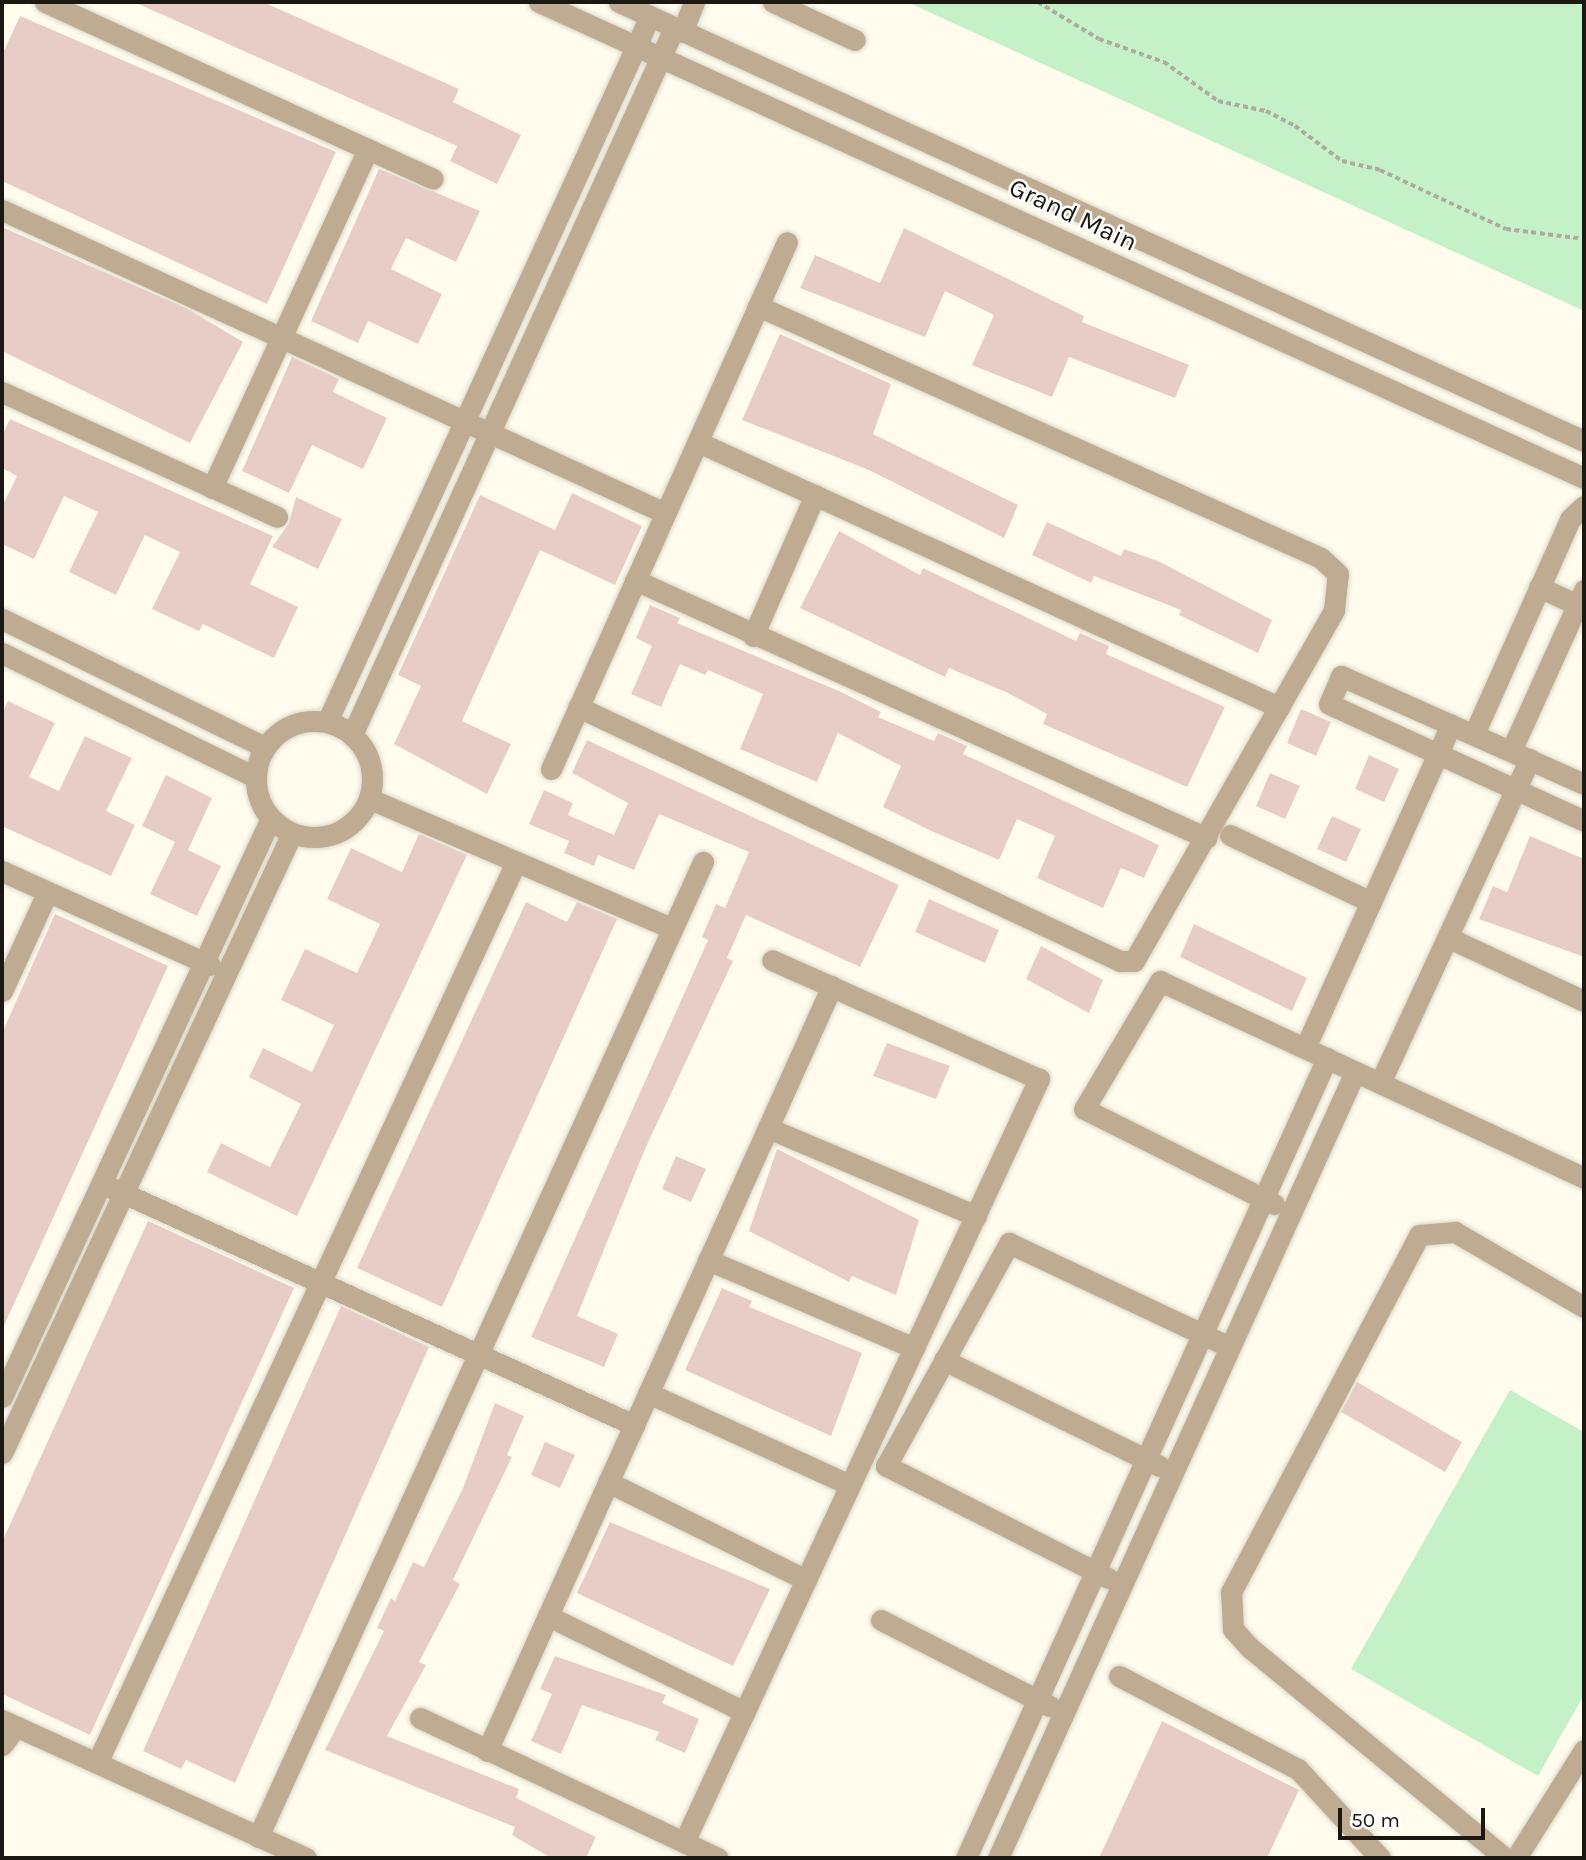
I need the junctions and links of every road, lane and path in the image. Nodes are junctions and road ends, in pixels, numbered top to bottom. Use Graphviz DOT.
graph roads {
  1 [pos="46,2"];
  2 [pos="539,2"];
  3 [pos="619,2"];
  4 [pos="694,2"];
  5 [pos="773,2"];
  6 [pos="1038,2"];
  7 [pos="645,10"];
  8 [pos="678,30"];
  9 [pos="855,40"];
  10 [pos="636,46"];
  11 [pos="660,57"];
  12 [pos="593,139"];
  13 [pos="368,149"];
  14 [pos="617,151"];
  15 [pos="433,179"];
  16 [pos="2,210"];
  17 [pos="1584,239"];
  18 [pos="787,242"];
  19 [pos="758,306"];
  20 [pos="281,339"];
  21 [pos="2,393"];
  22 [pos="463,419"];
  23 [pos="489,431"];
  24 [pos="1584,441"];
  25 [pos="698,442"];
  26 [pos="1584,478"];
  27 [pos="212,488"];
  28 [pos="815,495"];
  29 [pos="1584,506"];
  30 [pos="665,513"];
  31 [pos="277,517"];
  32 [pos="635,580"];
  33 [pos="1539,587"];
  34 [pos="1582,601"];
  35 [pos="2,619"];
  36 [pos="752,636"];
  37 [pos="2,653"];
  38 [pos="578,707"];
  39 [pos="1279,707"];
  40 [pos="327,722"];
  41 [pos="1451,724"];
  42 [pos="1474,734"];
  43 [pos="352,735"];
  44 [pos="264,747"];
  45 [pos="1437,754"];
  46 [pos="1520,755"];
  47 [pos="551,769"];
  48 [pos="255,777"];
  49 [pos="1584,784"];
  50 [pos="1516,790"];
  51 [pos="370,799"];
  52 [pos="271,818"];
  53 [pos="1584,821"];
  54 [pos="292,833"];
  55 [pos="1230,835"];
  56 [pos="1208,838"];
  57 [pos="516,862"];
  58 [pos="703,862"];
  59 [pos="2,871"];
  60 [pos="47,893"];
  61 [pos="1371,902"];
  62 [pos="671,928"];
  63 [pos="1449,938"];
  64 [pos="200,960"];
  65 [pos="772,960"];
  66 [pos="225,972"];
  67 [pos="832,986"];
  68 [pos="2,991"];
  69 [pos="1584,1000"];
  70 [pos="1305,1048"];
  71 [pos="1327,1058"];
  72 [pos="1355,1072"];
  73 [pos="1380,1083"];
  74 [pos="768,1128"];
  75 [pos="1584,1178"];
  76 [pos="99,1182"];
  77 [pos="122,1192"];
  78 [pos="1264,1198"];
  79 [pos="1291,1212"];
  80 [pos="976,1216"];
  81 [pos="708,1259"];
  82 [pos="318,1283"];
  83 [pos="1584,1307"];
  84 [pos="1203,1334"];
  85 [pos="1230,1347"];
  86 [pos="914,1348"];
  87 [pos="477,1354"];
  88 [pos="944,1360"];
  89 [pos="648,1393"];
  90 [pos="2,1398"];
  91 [pos="634,1424"];
  92 [pos="4,1439"];
  93 [pos="1146,1459"];
  94 [pos="1173,1473"];
  95 [pos="608,1482"];
  96 [pos="850,1485"];
  97 [pos="1095,1572"];
  98 [pos="806,1580"];
  99 [pos="1122,1586"];
  100 [pos="548,1616"];
  101 [pos="881,1620"];
  102 [pos="1119,1676"];
  103 [pos="1037,1700"];
  104 [pos="745,1712"];
  105 [pos="1064,1713"];
  106 [pos="420,1718"];
  107 [pos="9,1723"];
  108 [pos="2,1745"];
  109 [pos="1584,1750"];
  110 [pos="487,1751"];
  111 [pos="97,1763"];
  112 [pos="978,1831"];
  113 [pos="258,1837"];
  114 [pos="684,1842"];
  115 [pos="1002,1851"];
  116 [pos="306,1858"];
  117 [pos="718,1858"];
  118 [pos="966,1858"];
  119 [pos="1380,1858"];
  120 [pos="1506,1858"];
  121 [pos="1516,1858"];
  1 -- 13 [label="street"];
  2 -- 10 [label="street, Grand Main"];
  3 -- 7 [label="street, Grand Main"];
  4 -- 8 [label="street"];
  5 -- 9 [label="street"];
  6 -- 17 [label="path"];
  7 -- 8 [label="street, Grand Main"];
  7 -- 10 [label="street"];
  8 -- 11 [label="street"];
  8 -- 24 [label="street, Grand Main"];
  10 -- 11 [label="street, Grand Main"];
  10 -- 12 [label="street"];
  11 -- 14 [label="street"];
  11 -- 26 [label="street, Grand Main"];
  12 -- 14 [label="street"];
  12 -- 22 [label="street"];
  13 -- 15 [label="street"];
  13 -- 20 [label="street"];
  14 -- 23 [label="street"];
  16 -- 20 [label="street"];
  18 -- 19 [label="street"];
  19 -- 25 [label="street"];
  19 -- 39 [label="street"];
  20 -- 22 [label="street"];
  20 -- 27 [label="street"];
  21 -- 27 [label="street"];
  22 -- 23 [label="street"];
  22 -- 40 [label="street"];
  23 -- 30 [label="street"];
  23 -- 43 [label="street"];
  25 -- 28 [label="street"];
  25 -- 30 [label="street"];
  27 -- 31 [label="street"];
  28 -- 36 [label="street"];
  28 -- 39 [label="street"];
  29 -- 33 [label="street"];
  30 -- 32 [label="street"];
  32 -- 36 [label="street"];
  32 -- 38 [label="street"];
  33 -- 34 [label="street"];
  33 -- 42 [label="street"];
  34 -- 46 [label="street"];
  35 -- 44 [label="street"];
  36 -- 56 [label="street"];
  37 -- 48 [label="street"];
  38 -- 47 [label="street"];
  38 -- 56 [label="street"];
  39 -- 56 [label="street"];
  40 -- 43 [label="street"];
  40 -- 44 [label="street"];
  41 -- 42 [label="street"];
  41 -- 45 [label="street"];
  41 -- 45 [label="street"];
  42 -- 46 [label="street"];
  43 -- 51 [label="street"];
  44 -- 48 [label="street"];
  45 -- 50 [label="street"];
  45 -- 61 [label="street"];
  46 -- 49 [label="street"];
  46 -- 50 [label="street"];
  48 -- 52 [label="street"];
  50 -- 53 [label="street"];
  50 -- 63 [label="street"];
  51 -- 54 [label="street"];
  51 -- 57 [label="street"];
  52 -- 54 [label="street"];
  52 -- 64 [label="street"];
  54 -- 66 [label="street"];
  55 -- 61 [label="street"];
  57 -- 62 [label="street"];
  57 -- 82 [label="street"];
  58 -- 62 [label="street"];
  59 -- 60 [label="street"];
  60 -- 64 [label="street"];
  60 -- 68 [label="street"];
  61 -- 70 [label="street"];
  62 -- 87 [label="street"];
  63 -- 69 [label="street"];
  63 -- 73 [label="street"];
  64 -- 66 [label="street"];
  64 -- 76 [label="street"];
  65 -- 67 [label="street"];
  66 -- 77 [label="street"];
  67 -- 74 [label="street"];
  67 -- 80 [label="street"];
  70 -- 71 [label="street"];
  70 -- 78 [label="street"];
  71 -- 72 [label="street"];
  71 -- 78 [label="street"];
  72 -- 73 [label="street"];
  72 -- 79 [label="street"];
  73 -- 75 [label="street"];
  74 -- 80 [label="street"];
  74 -- 81 [label="street"];
  76 -- 77 [label="street"];
  76 -- 90 [label="street"];
  77 -- 82 [label="street"];
  77 -- 92 [label="street"];
  78 -- 79 [label="street"];
  78 -- 84 [label="street"];
  79 -- 85 [label="street"];
  80 -- 86 [label="street"];
  81 -- 86 [label="street"];
  81 -- 89 [label="street"];
  82 -- 87 [label="street"];
  82 -- 111 [label="street"];
  83 -- 120 [label="street"];
  84 -- 85 [label="street"];
  84 -- 88 [label="street"];
  84 -- 93 [label="street"];
  85 -- 94 [label="street"];
  86 -- 96 [label="street"];
  87 -- 91 [label="street"];
  87 -- 113 [label="street"];
  88 -- 93 [label="street"];
  88 -- 97 [label="street"];
  89 -- 91 [label="street"];
  89 -- 96 [label="street"];
  91 -- 95 [label="street"];
  93 -- 94 [label="street"];
  93 -- 97 [label="street"];
  94 -- 99 [label="street"];
  95 -- 98 [label="street"];
  95 -- 100 [label="street"];
  96 -- 98 [label="street"];
  97 -- 99 [label="street"];
  97 -- 103 [label="street"];
  98 -- 104 [label="street"];
  99 -- 105 [label="street"];
  100 -- 104 [label="street"];
  100 -- 110 [label="street"];
  101 -- 103 [label="street"];
  102 -- 119 [label="street"];
  103 -- 105 [label="street"];
  103 -- 112 [label="street"];
  104 -- 114 [label="street"];
  105 -- 115 [label="street"];
  106 -- 110 [label="street"];
  107 -- 108 [label="street"];
  107 -- 111 [label="street"];
  109 -- 121 [label="street"];
  110 -- 114 [label="street"];
  111 -- 113 [label="street"];
  112 -- 115 [label="street"];
  112 -- 118 [label="street"];
  113 -- 116 [label="street"];
  114 -- 117 [label="street"];
}
